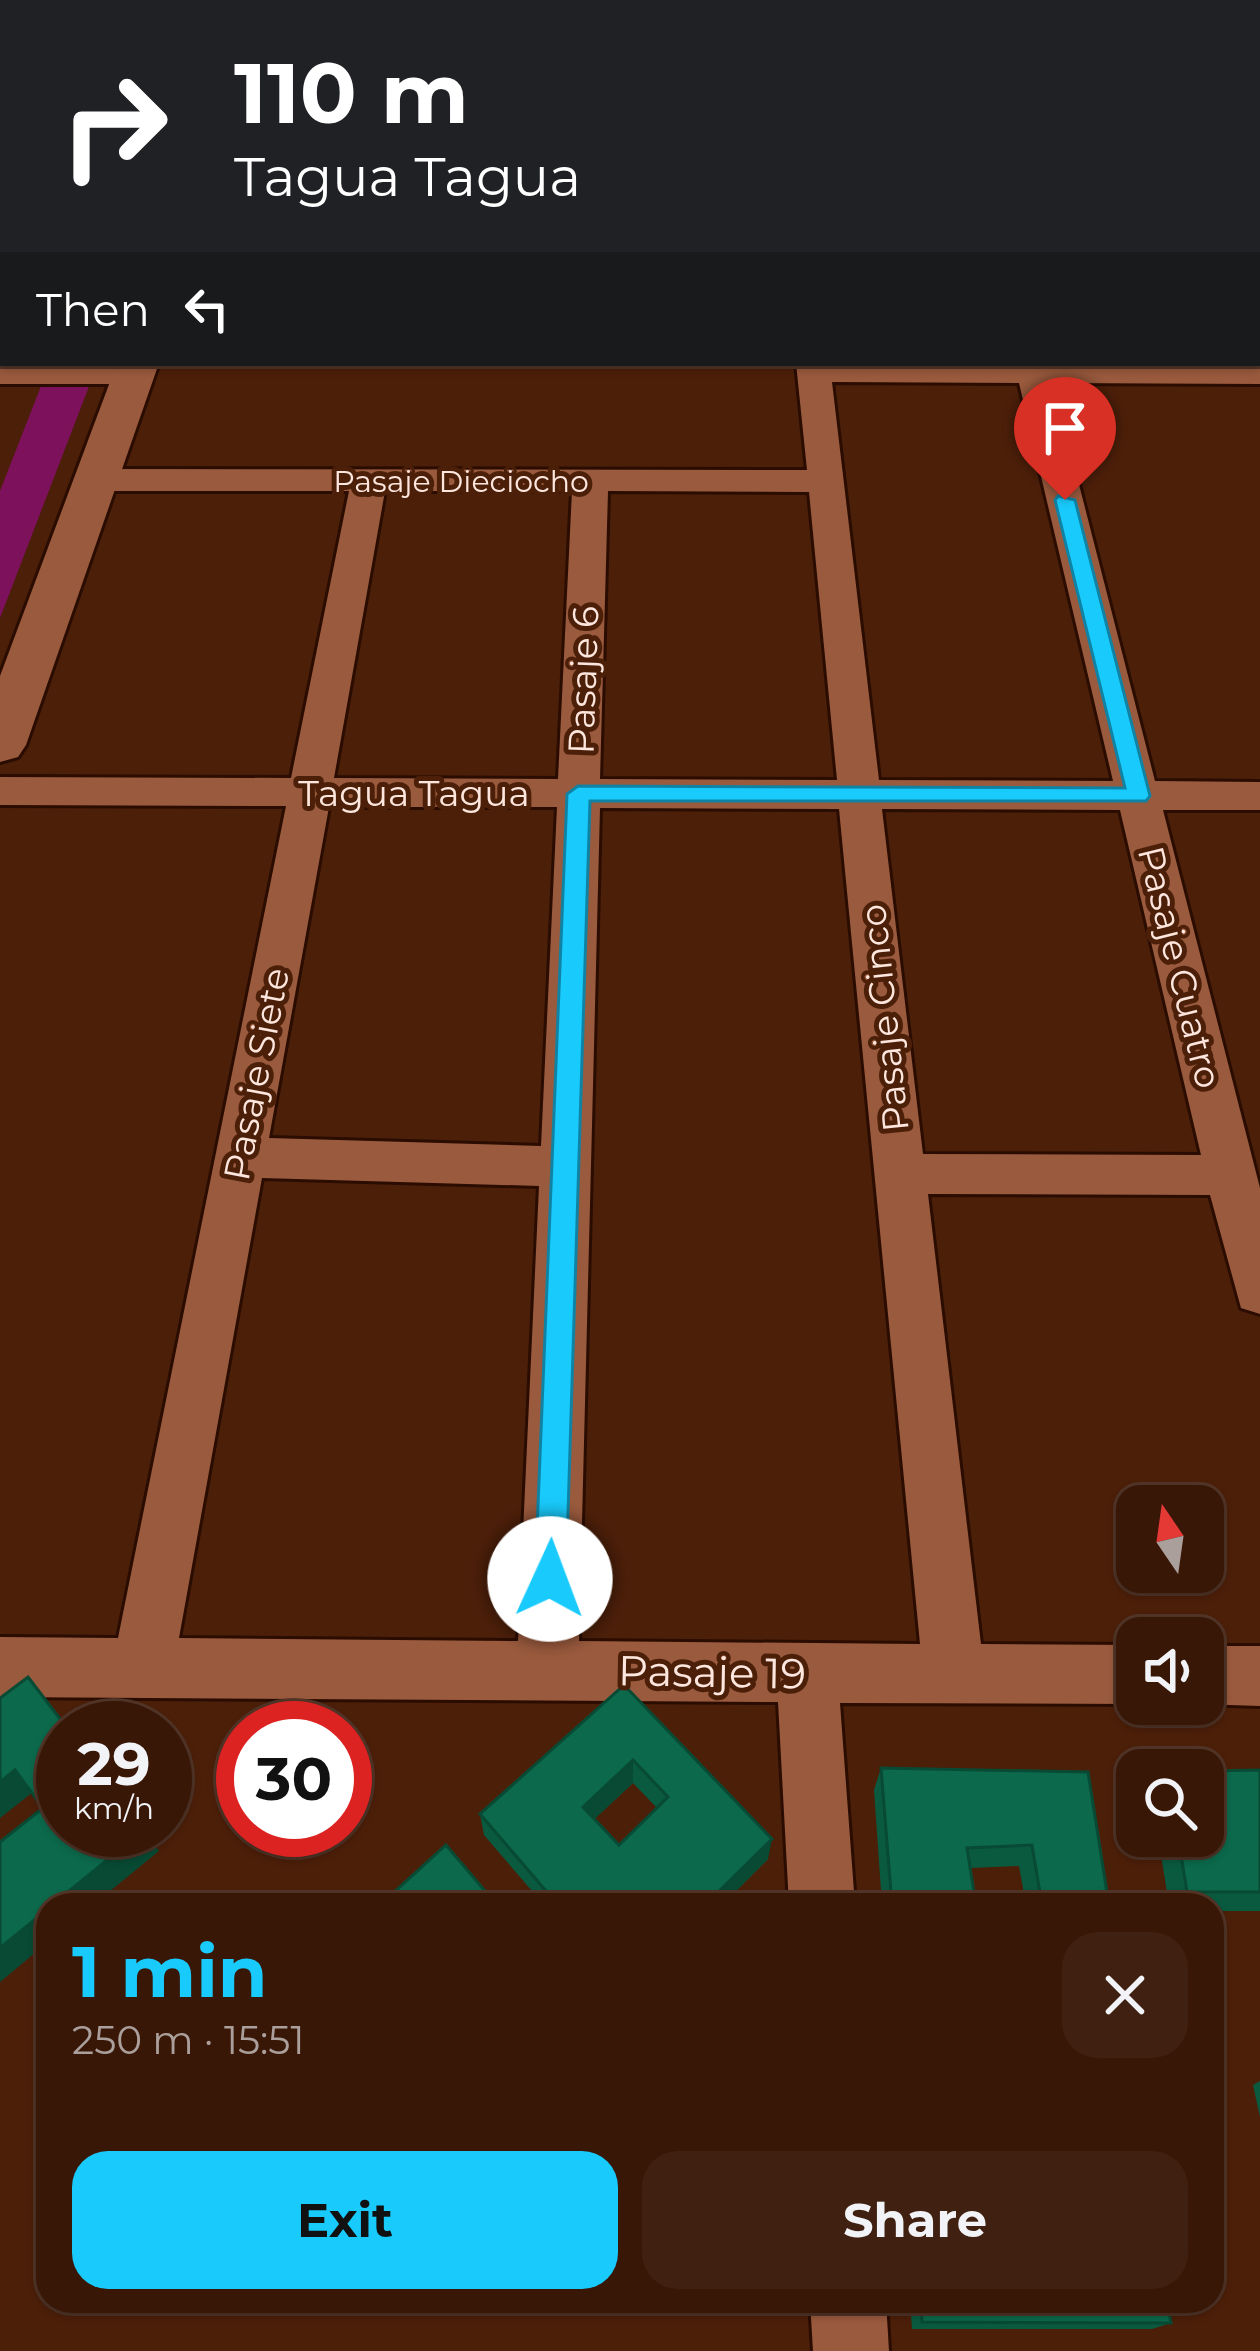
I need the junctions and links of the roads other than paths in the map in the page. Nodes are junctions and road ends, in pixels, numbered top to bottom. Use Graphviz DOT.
graph roads {
  1 [pos="813,368"];
  2 [pos="1033,368"];
  3 [pos="136,369"];
  4 [pos="1258,372"];
  5 [pos="0,374"];
  6 [pos="95,481"];
  7 [pos="368,481"];
  8 [pos="590,481"];
  9 [pos="826,481"];
  10 [pos="0,745"];
  11 [pos="0,791"];
  12 [pos="309,793"];
  13 [pos="578,794"];
  14 [pos="860,795"];
  15 [pos="1138,796"];
  16 [pos="1260,796"];
  17 [pos="240,1157"];
  18 [pos="565,1168"];
  19 [pos="900,1174"];
  20 [pos="1231,1175"];
  21 [pos="1260,1292"];
  22 [pos="0,1667"];
  23 [pos="143,1668"];
  24 [pos="548,1670"];
  25 [pos="808,1673"];
  26 [pos="954,1673"];
  27 [pos="1116,1675"];
  28 [pos="1224,1676"];
  29 [pos="1260,1676"];
  30 [pos="822,1893"];
  31 [pos="849,2313"];
  32 [pos="851,2351"];
  1 -- 2 [label="street"];
  1 -- 9 [label="street, Pasaje Cinco"];
  2 -- 4 [label="street"];
  2 -- 15 [label="street, Pasaje Cuatro"];
  3 -- 5 [label="street"];
  3 -- 6 [label="street"];
  6 -- 7 [label="street, Pasaje Dieciocho"];
  6 -- 10 [label="street"];
  7 -- 8 [label="street, Pasaje Dieciocho"];
  7 -- 12 [label="street, Pasaje Siete"];
  8 -- 9 [label="street, Pasaje Dieciocho"];
  8 -- 13 [label="street, Pasaje 6"];
  9 -- 14 [label="street, Pasaje Cinco"];
  11 -- 12 [label="street, Tagua Tagua"];
  12 -- 13 [label="street, Tagua Tagua"];
  12 -- 17 [label="street, Pasaje Siete"];
  13 -- 14 [label="street, Tagua Tagua"];
  13 -- 18 [label="street, Pasaje 6"];
  14 -- 15 [label="street, Tagua Tagua"];
  14 -- 19 [label="street, Pasaje Cinco"];
  15 -- 16 [label="street, Tagua Tagua"];
  15 -- 20 [label="street, Pasaje Cuatro"];
  17 -- 18 [label="street"];
  17 -- 23 [label="street, Pasaje Siete"];
  18 -- 24 [label="street, Pasaje 6"];
  19 -- 20 [label="street"];
  19 -- 26 [label="street, Pasaje Cinco"];
  20 -- 21 [label="street, Pasaje Cuatro"];
  22 -- 23 [label="street, Pasaje 19"];
  23 -- 24 [label="street, Pasaje 19"];
  24 -- 25 [label="street, Pasaje 19"];
  25 -- 26 [label="street, Pasaje 19"];
  25 -- 30 [label="street"];
  26 -- 27 [label="street, Pasaje 19"];
  28 -- 29 [label="street"];
  31 -- 32 [label="street"];
}
